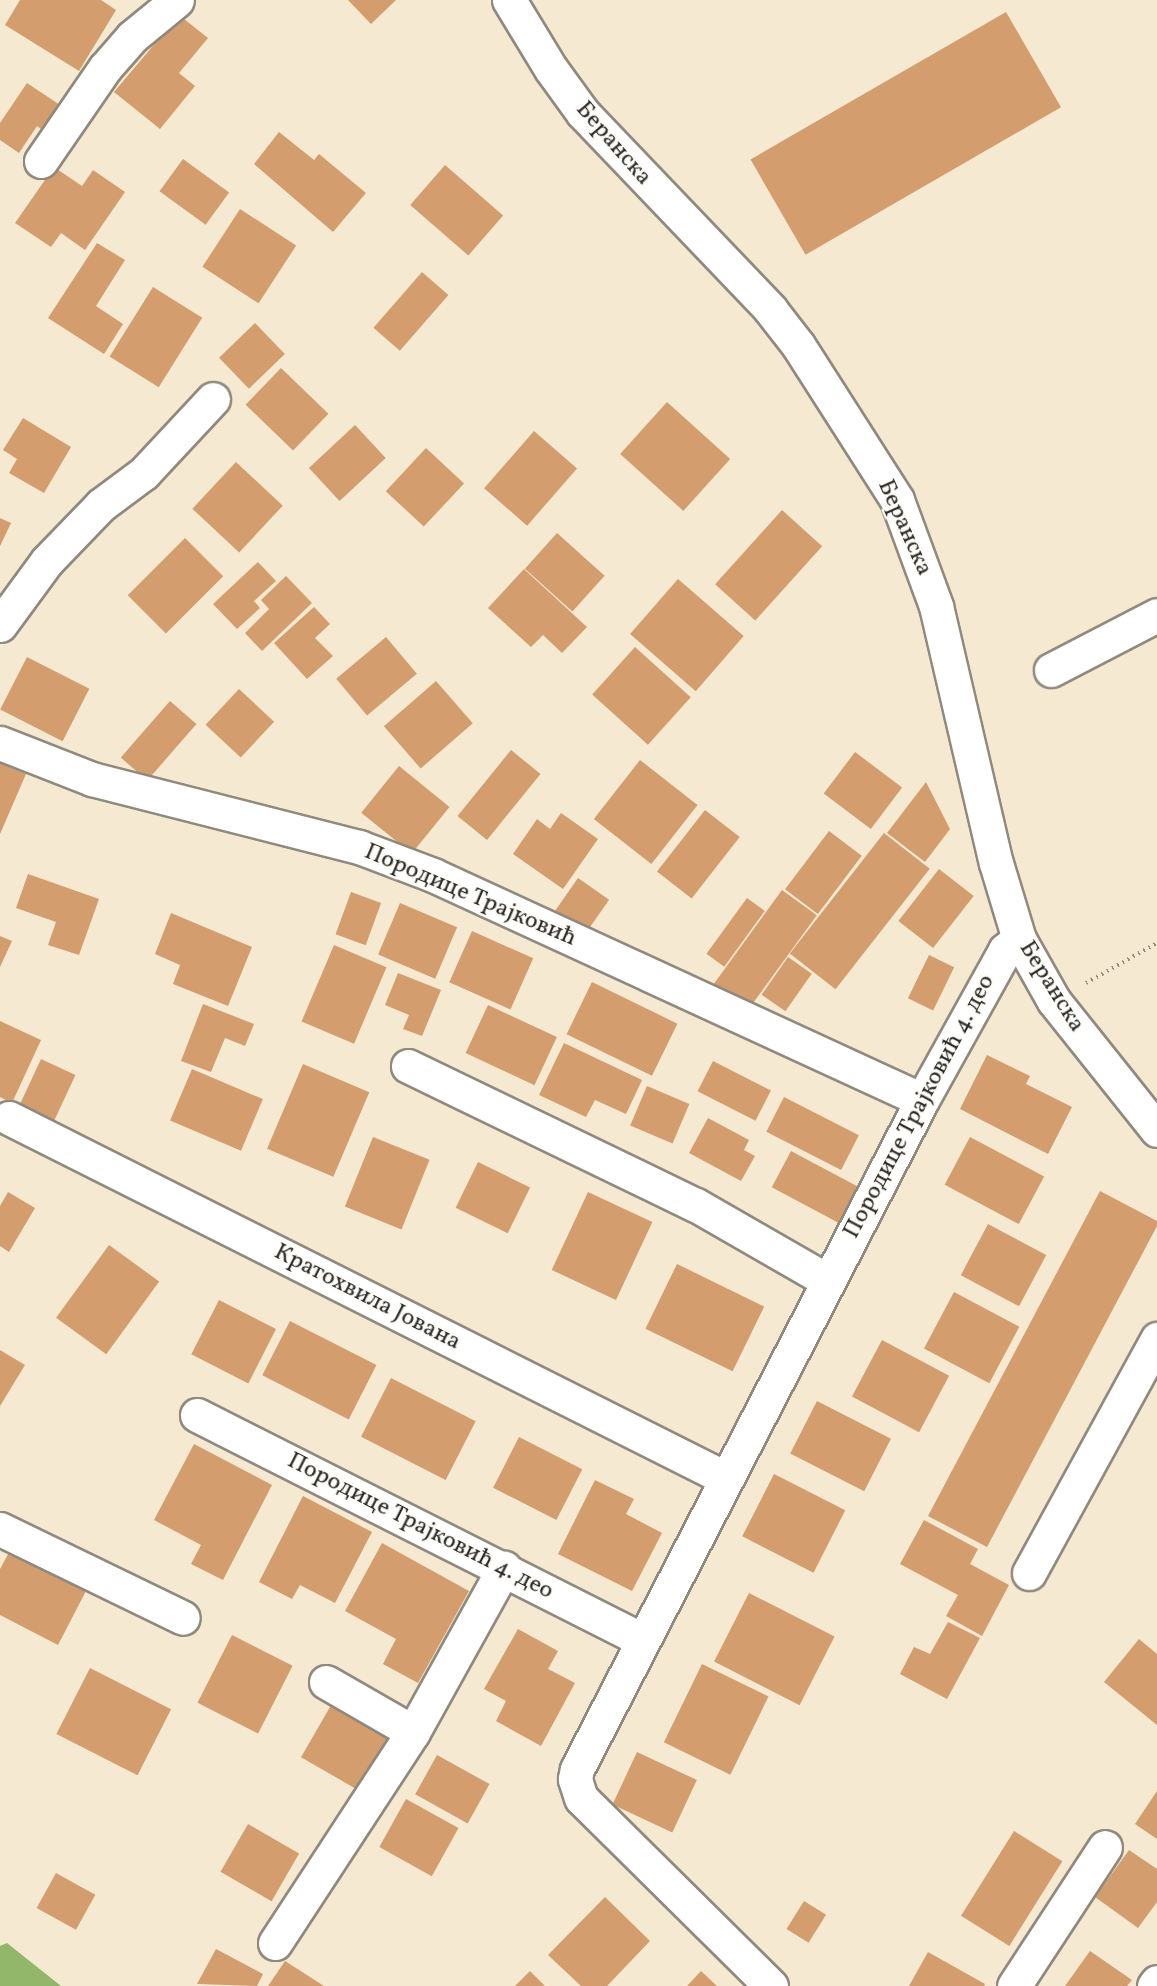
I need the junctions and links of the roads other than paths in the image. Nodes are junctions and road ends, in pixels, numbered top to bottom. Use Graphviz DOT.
graph roads {
  1 [pos="177,0"];
  2 [pos="509,0"];
  3 [pos="41,161"];
  4 [pos="213,399"];
  5 [pos="1157,615"];
  6 [pos="0,625"];
  7 [pos="1051,670"];
  8 [pos="0,743"];
  9 [pos="1019,939"];
  10 [pos="408,1066"];
  11 [pos="922,1100"];
  12 [pos="9,1118"];
  13 [pos="1157,1130"];
  14 [pos="828,1281"];
  15 [pos="1157,1339"];
  16 [pos="197,1415"];
  17 [pos="725,1478"];
  18 [pos="0,1530"];
  19 [pos="504,1568"];
  20 [pos="1029,1573"];
  21 [pos="183,1618"];
  22 [pos="642,1640"];
  23 [pos="326,1682"];
  24 [pos="413,1732"];
  25 [pos="1105,1847"];
  26 [pos="274,1943"];
  27 [pos="1157,1982"];
  28 [pos="771,1986"];
  29 [pos="1014,1986"];
  30 [pos="1154,1986"];
  1 -- 3 [label="street"];
  2 -- 9 [label="street, Беранска"];
  4 -- 6 [label="street"];
  5 -- 7 [label="street"];
  8 -- 11 [label="street, Породице Трајковић"];
  9 -- 11 [label="street, Породице Трајковић 4. део"];
  9 -- 13 [label="street, Беранска"];
  10 -- 14 [label="street"];
  11 -- 14 [label="street, Породице Трајковић 4. део"];
  12 -- 17 [label="street, Кратохвила Јована"];
  14 -- 17 [label="street, Породице Трајковић 4. део"];
  15 -- 20 [label="street"];
  16 -- 19 [label="street, Породице Трајковић 4. део"];
  17 -- 22 [label="street, Породице Трајковић 4. део"];
  18 -- 21 [label="street"];
  19 -- 22 [label="street, Породице Трајковић 4. део"];
  19 -- 24 [label="street"];
  22 -- 28 [label="street, Породице Трајковић 4. део"];
  23 -- 24 [label="street"];
  24 -- 26 [label="street"];
  25 -- 29 [label="street"];
  27 -- 30 [label="street"];
}
